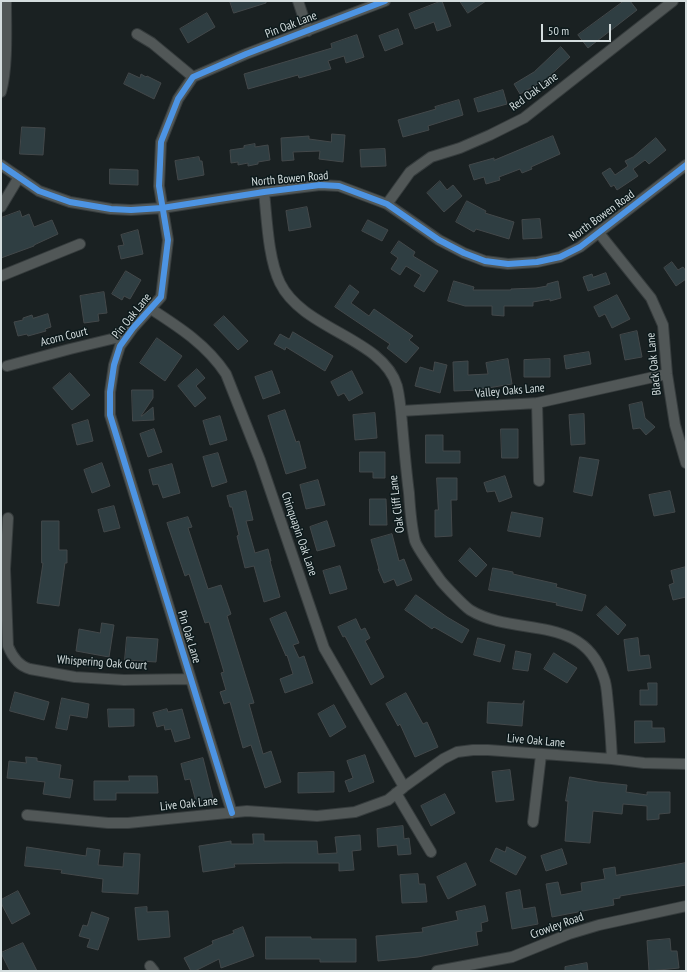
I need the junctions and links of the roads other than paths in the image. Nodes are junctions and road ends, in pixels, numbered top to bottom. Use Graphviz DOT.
graph roads {
  1 [pos="6,1"];
  2 [pos="298,1"];
  3 [pos="385,1"];
  4 [pos="673,1"];
  5 [pos="308,31"];
  6 [pos="137,34"];
  7 [pos="193,77"];
  8 [pos="2,88"];
  9 [pos="1,165"];
  10 [pos="686,165"];
  11 [pos="19,177"];
  12 [pos="264,192"];
  13 [pos="387,204"];
  14 [pos="1,207"];
  15 [pos="162,208"];
  16 [pos="599,233"];
  17 [pos="80,244"];
  18 [pos="1,276"];
  19 [pos="151,309"];
  20 [pos="128,335"];
  21 [pos="7,366"];
  22 [pos="666,374"];
  23 [pos="538,404"];
  24 [pos="401,412"];
  25 [pos="686,463"];
  26 [pos="539,481"];
  27 [pos="8,518"];
  28 [pos="190,678"];
  29 [pos="541,755"];
  30 [pos="612,759"];
  31 [pos="686,764"];
  32 [pos="400,790"];
  33 [pos="232,813"];
  34 [pos="28,815"];
  35 [pos="533,822"];
  36 [pos="431,852"];
  37 [pos="686,906"];
  38 [pos="437,971"];
  1 -- 8 [label="street"];
  2 -- 5 [label="street"];
  3 -- 5 [label="street, Pin Oak Lane"];
  4 -- 13 [label="street, Red Oak Lane"];
  5 -- 7 [label="street, Pin Oak Lane"];
  6 -- 7 [label="street"];
  7 -- 15 [label="street, Pin Oak Lane"];
  9 -- 11 [label="street, North Bowen Road"];
  10 -- 16 [label="street, North Bowen Road"];
  11 -- 14 [label="street"];
  11 -- 15 [label="street, North Bowen Road"];
  12 -- 13 [label="street, North Bowen Road"];
  12 -- 15 [label="street, North Bowen Road"];
  12 -- 24 [label="street, Oak Cliff Lane"];
  13 -- 16 [label="street, North Bowen Road"];
  15 -- 19 [label="street, Pin Oak Lane"];
  16 -- 22 [label="street, Black Oak Lane"];
  17 -- 18 [label="street"];
  19 -- 20 [label="street, Pin Oak Lane"];
  19 -- 32 [label="street, Chinquapin Oak Lane"];
  20 -- 21 [label="street, Acorn Court"];
  20 -- 28 [label="street, Pin Oak Lane"];
  22 -- 23 [label="street, Valley Oaks Lane"];
  22 -- 25 [label="street, Black Oak Lane"];
  23 -- 24 [label="street, Valley Oaks Lane"];
  23 -- 26 [label="street"];
  24 -- 30 [label="street, Oak Cliff Lane"];
  27 -- 28 [label="street, Whispering Oak Court"];
  28 -- 33 [label="street, Pin Oak Lane"];
  29 -- 30 [label="street, Live Oak Lane"];
  29 -- 32 [label="street, Live Oak Lane"];
  29 -- 35 [label="street"];
  30 -- 31 [label="street, Live Oak Lane"];
  32 -- 33 [label="street, Live Oak Lane"];
  32 -- 36 [label="street"];
  33 -- 34 [label="street, Live Oak Lane"];
  37 -- 38 [label="street, Crowley Road"];
}
